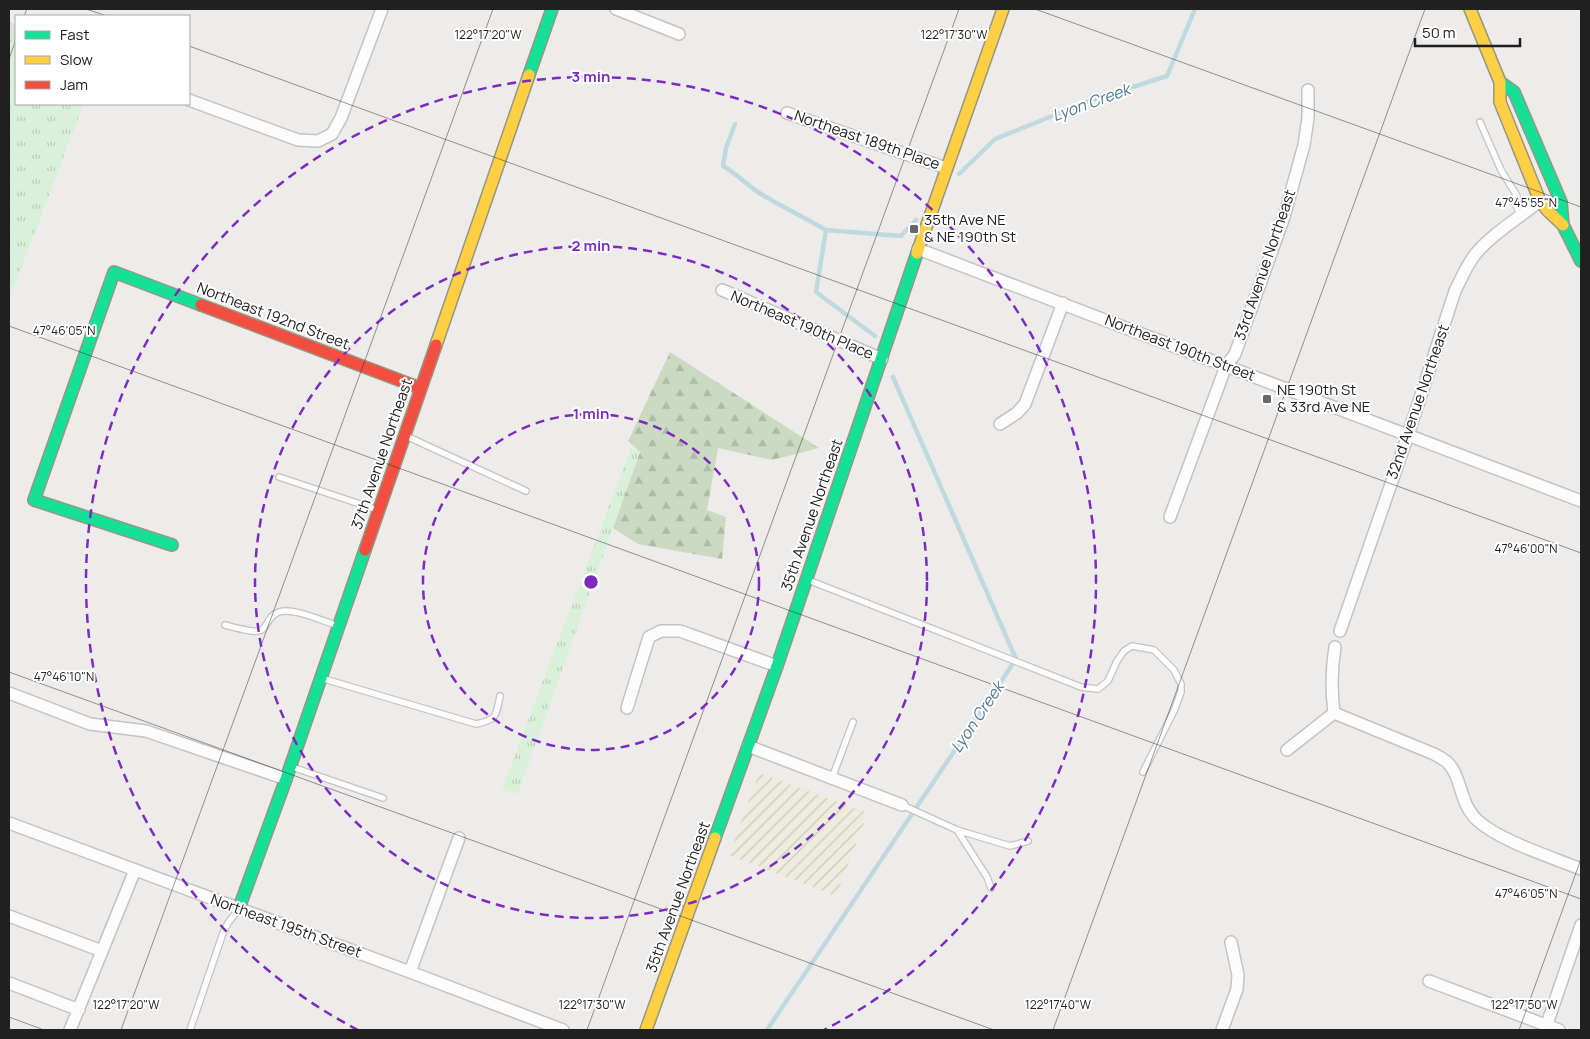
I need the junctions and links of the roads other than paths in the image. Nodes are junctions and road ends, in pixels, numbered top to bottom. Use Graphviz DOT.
graph roads {
  1 [pos="382,9"];
  2 [pos="552,9"];
  3 [pos="616,9"];
  4 [pos="1003,9"];
  5 [pos="1470,9"];
  6 [pos="679,34"];
  7 [pos="1500,82"];
  8 [pos="1308,90"];
  9 [pos="190,100"];
  10 [pos="787,113"];
  11 [pos="1480,122"];
  12 [pos="946,168"];
  13 [pos="1540,201"];
  14 [pos="1520,216"];
  15 [pos="1563,224"];
  16 [pos="918,249"];
  17 [pos="1581,261"];
  18 [pos="722,290"];
  19 [pos="1063,303"];
  20 [pos="882,359"];
  21 [pos="1226,366"];
  22 [pos="420,388"];
  23 [pos="1000,424"];
  24 [pos="404,435"];
  25 [pos="1408,435"];
  26 [pos="280,477"];
  27 [pos="526,491"];
  28 [pos="1581,501"];
  29 [pos="378,510"];
  30 [pos="1170,517"];
  31 [pos="172,545"];
  32 [pos="806,579"];
  33 [pos="225,625"];
  34 [pos="338,626"];
  35 [pos="1340,631"];
  36 [pos="1335,647"];
  37 [pos="776,666"];
  38 [pos="320,678"];
  39 [pos="9,693"];
  40 [pos="500,696"];
  41 [pos="627,708"];
  42 [pos="1334,713"];
  43 [pos="854,722"];
  44 [pos="748,746"];
  45 [pos="1287,750"];
  46 [pos="290,766"];
  47 [pos="1143,772"];
  48 [pos="832,778"];
  49 [pos="286,779"];
  50 [pos="383,798"];
  51 [pos="902,805"];
  52 [pos="9,823"];
  53 [pos="957,830"];
  54 [pos="459,838"];
  55 [pos="1028,841"];
  56 [pos="1581,869"];
  57 [pos="135,870"];
  58 [pos="991,888"];
  59 [pos="239,908"];
  60 [pos="9,916"];
  61 [pos="1581,925"];
  62 [pos="1231,942"];
  63 [pos="102,950"];
  64 [pos="410,972"];
  65 [pos="1429,981"];
  66 [pos="9,983"];
  67 [pos="79,1010"];
  68 [pos="541,1027"];
  69 [pos="1546,1028"];
  70 [pos="70,1030"];
  71 [pos="190,1030"];
  72 [pos="563,1030"];
  73 [pos="646,1030"];
  74 [pos="1222,1030"];
  75 [pos="1559,1030"];
  1 -- 9 [label="street"];
  2 -- 22 [label="street, 37th Avenue Northeast"];
  3 -- 6 [label="street"];
  4 -- 12 [label="street, 35th Avenue Northeast"];
  5 -- 7 [label="street"];
  7 -- 13 [label="street"];
  7 -- 15 [label="street"];
  8 -- 21 [label="street, 33rd Avenue Northeast"];
  10 -- 12 [label="street, Northeast 189th Place"];
  11 -- 14 [label="lane"];
  12 -- 16 [label="street, 35th Avenue Northeast"];
  13 -- 14 [label="street, 32nd Avenue Northeast"];
  13 -- 15 [label="street"];
  14 -- 25 [label="street, 32nd Avenue Northeast"];
  15 -- 17 [label="street"];
  16 -- 19 [label="street, Northeast 190th Street"];
  16 -- 20 [label="street, 35th Avenue Northeast"];
  18 -- 20 [label="street, Northeast 190th Place"];
  19 -- 21 [label="street, Northeast 190th Street"];
  19 -- 23 [label="street"];
  20 -- 32 [label="street, 35th Avenue Northeast"];
  21 -- 25 [label="street, Northeast 190th Street"];
  21 -- 30 [label="street, 33rd Avenue Northeast"];
  22 -- 24 [label="street, 37th Avenue Northeast"];
  22 -- 31 [label="street, Northeast 192nd Street"];
  24 -- 27 [label="lane"];
  24 -- 29 [label="street, 37th Avenue Northeast"];
  25 -- 28 [label="street, Northeast 190th Street"];
  25 -- 35 [label="street, 32nd Avenue Northeast"];
  26 -- 29 [label="lane"];
  29 -- 34 [label="street, 37th Avenue Northeast"];
  32 -- 37 [label="street, 35th Avenue Northeast"];
  32 -- 47 [label="lane"];
  33 -- 34 [label="lane"];
  34 -- 38 [label="street, 37th Avenue Northeast"];
  36 -- 42 [label="street"];
  37 -- 41 [label="street"];
  37 -- 44 [label="street, 35th Avenue Northeast"];
  38 -- 40 [label="lane"];
  38 -- 46 [label="street, 37th Avenue Northeast"];
  39 -- 49 [label="street"];
  42 -- 45 [label="street"];
  42 -- 56 [label="street"];
  43 -- 48 [label="lane"];
  44 -- 48 [label="street"];
  44 -- 73 [label="street, 35th Avenue Northeast"];
  46 -- 49 [label="street, 37th Avenue Northeast"];
  46 -- 50 [label="lane"];
  48 -- 51 [label="street"];
  49 -- 59 [label="street, 37th Avenue Northeast"];
  51 -- 53 [label="lane"];
  52 -- 57 [label="street, Northeast 195th Street"];
  53 -- 55 [label="lane"];
  53 -- 58 [label="lane"];
  54 -- 64 [label="street"];
  57 -- 59 [label="street, Northeast 195th Street"];
  57 -- 63 [label="street"];
  59 -- 64 [label="street, Northeast 195th Street"];
  59 -- 71 [label="lane"];
  60 -- 63 [label="street"];
  61 -- 69 [label="street"];
  62 -- 74 [label="street"];
  63 -- 67 [label="street"];
  64 -- 68 [label="street, Northeast 195th Street"];
  65 -- 69 [label="street"];
  66 -- 67 [label="street"];
  67 -- 70 [label="street"];
  68 -- 72 [label="street, Northeast 195th Street"];
  69 -- 75 [label="street"];
}
